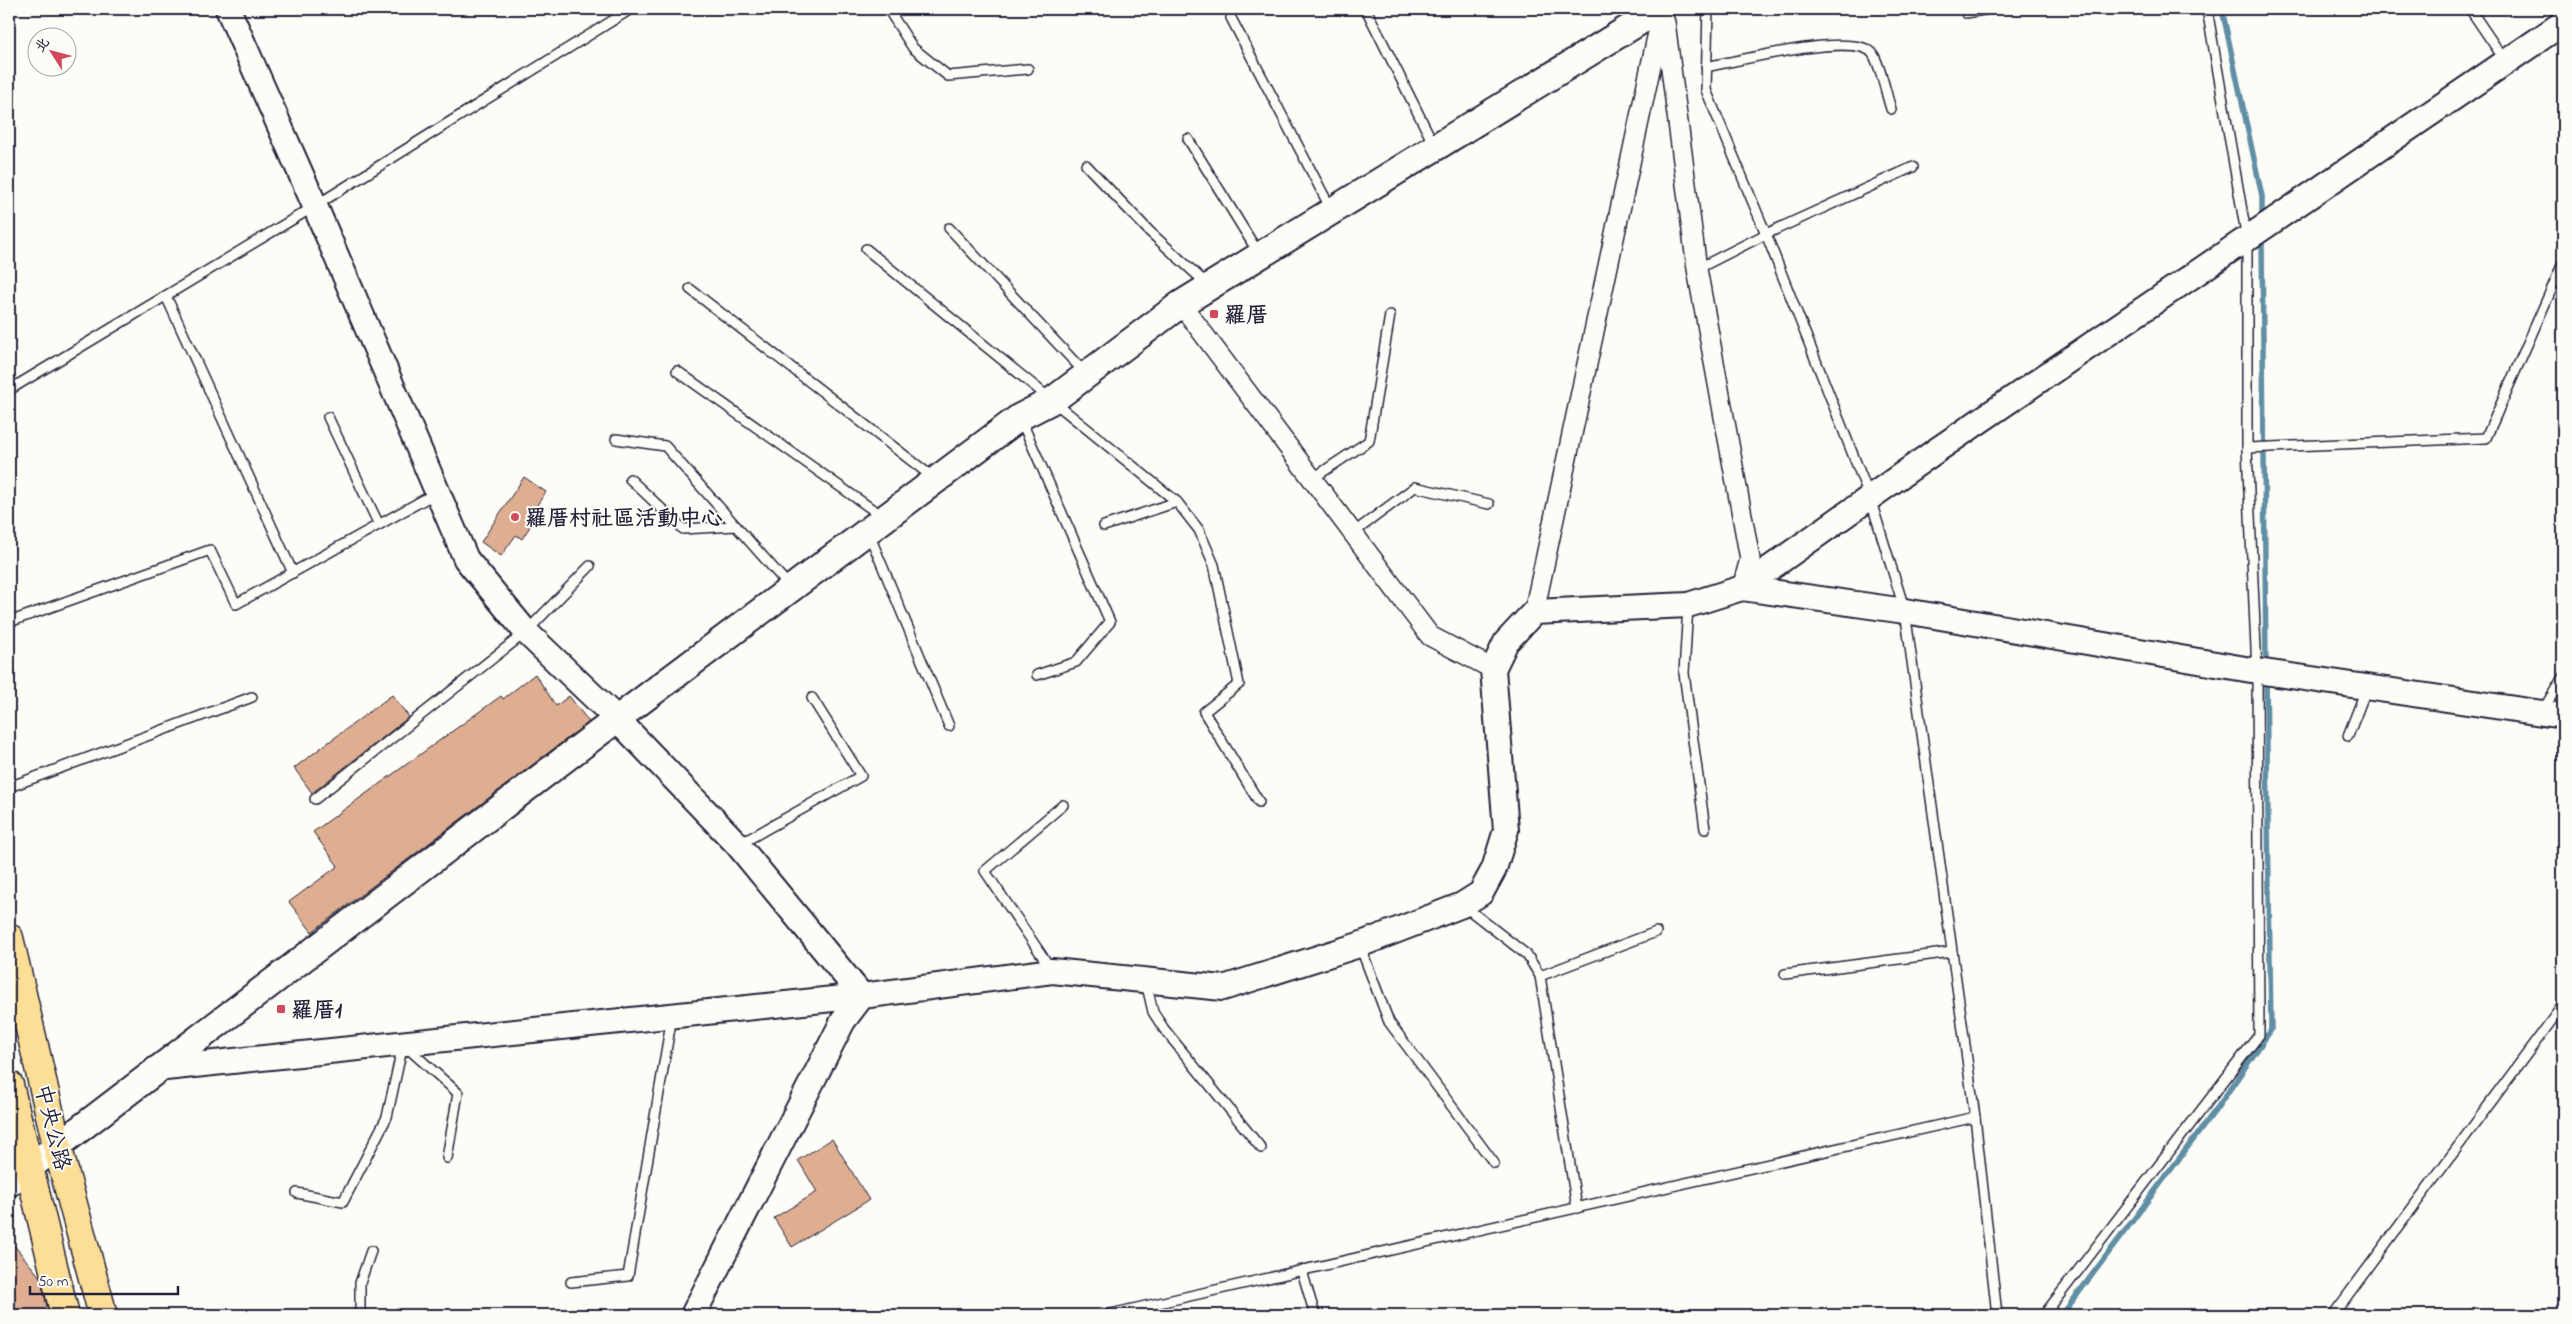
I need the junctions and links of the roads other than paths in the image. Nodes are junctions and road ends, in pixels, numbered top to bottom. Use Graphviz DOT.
graph roads {
  1 [pos="228,9"];
  2 [pos="631,9"];
  3 [pos="888,9"];
  4 [pos="1366,9"];
  5 [pos="1662,9"];
  6 [pos="1708,9"];
  7 [pos="1990,9"];
  8 [pos="2207,9"];
  9 [pos="2470,9"];
  10 [pos="1966,13"];
  11 [pos="1231,18"];
  12 [pos="2563,23"];
  13 [pos="2506,63"];
  14 [pos="1706,67"];
  15 [pos="1028,69"];
  16 [pos="1891,109"];
  17 [pos="1188,139"];
  18 [pos="1435,147"];
  19 [pos="1086,165"];
  20 [pos="1913,167"];
  21 [pos="315,206"];
  22 [pos="1332,211"];
  23 [pos="949,228"];
  24 [pos="1766,234"];
  25 [pos="2247,239"];
  26 [pos="866,250"];
  27 [pos="1260,255"];
  28 [pos="2563,264"];
  29 [pos="1697,269"];
  30 [pos="1210,287"];
  31 [pos="690,289"];
  32 [pos="166,296"];
  33 [pos="1181,304"];
  34 [pos="1390,315"];
  35 [pos="677,370"];
  36 [pos="1087,375"];
  37 [pos="9,390"];
  38 [pos="1053,400"];
  39 [pos="328,416"];
  40 [pos="1020,417"];
  41 [pos="616,438"];
  42 [pos="2247,448"];
  43 [pos="630,479"];
  44 [pos="1312,479"];
  45 [pos="937,480"];
  46 [pos="437,493"];
  47 [pos="1870,498"];
  48 [pos="1177,502"];
  49 [pos="1489,504"];
  50 [pos="380,525"];
  51 [pos="876,525"];
  52 [pos="736,526"];
  53 [pos="1104,526"];
  54 [pos="1353,533"];
  55 [pos="590,566"];
  56 [pos="293,573"];
  57 [pos="1742,588"];
  58 [pos="792,589"];
  59 [pos="1688,605"];
  60 [pos="1904,611"];
  61 [pos="1534,612"];
  62 [pos="9,622"];
  63 [pos="526,632"];
  64 [pos="1493,669"];
  65 [pos="2257,671"];
  66 [pos="1037,675"];
  67 [pos="2563,678"];
  68 [pos="2367,687"];
  69 [pos="252,697"];
  70 [pos="812,698"];
  71 [pos="2552,714"];
  72 [pos="617,719"];
  73 [pos="950,726"];
  74 [pos="2348,736"];
  75 [pos="9,787"];
  76 [pos="314,799"];
  77 [pos="1259,802"];
  78 [pos="1063,805"];
  79 [pos="1705,830"];
  80 [pos="738,845"];
  81 [pos="1462,905"];
  82 [pos="1656,932"];
  83 [pos="9,938"];
  84 [pos="1359,945"];
  85 [pos="1952,952"];
  86 [pos="1052,971"];
  87 [pos="1785,974"];
  88 [pos="1540,976"];
  89 [pos="1145,981"];
  90 [pos="862,996"];
  91 [pos="2563,1005"];
  92 [pos="672,1016"];
  93 [pos="403,1044"];
  94 [pos="156,1069"];
  95 [pos="9,1085"];
  96 [pos="1975,1117"];
  97 [pos="58,1145"];
  98 [pos="1261,1148"];
  99 [pos="447,1158"];
  100 [pos="1494,1163"];
  101 [pos="19,1176"];
  102 [pos="297,1193"];
  103 [pos="1577,1208"];
  104 [pos="371,1251"];
  105 [pos="1302,1271"];
  106 [pos="571,1282"];
  107 [pos="65,1315"];
  108 [pos="103,1315"];
  109 [pos="360,1315"];
  110 [pos="693,1315"];
  111 [pos="1106,1315"];
  112 [pos="1315,1315"];
  113 [pos="1997,1315"];
  114 [pos="2044,1315"];
  115 [pos="2333,1315"];
  1 -- 21 [label="street"];
  2 -- 21 [label="lane"];
  3 -- 15 [label="lane"];
  4 -- 18 [label="lane"];
  5 -- 18 [label="main road"];
  5 -- 29 [label="street"];
  5 -- 61 [label="street"];
  6 -- 14 [label="lane"];
  7 -- 10 [label="lane"];
  8 -- 25 [label="lane"];
  9 -- 13 [label="lane"];
  11 -- 22 [label="lane"];
  12 -- 13 [label="street"];
  13 -- 25 [label="street"];
  14 -- 16 [label="lane"];
  14 -- 24 [label="lane"];
  17 -- 27 [label="lane"];
  18 -- 22 [label="main road"];
  19 -- 30 [label="lane"];
  20 -- 24 [label="lane"];
  21 -- 32 [label="lane"];
  21 -- 46 [label="street"];
  22 -- 27 [label="main road"];
  23 -- 36 [label="lane"];
  24 -- 29 [label="lane"];
  24 -- 47 [label="lane"];
  25 -- 42 [label="lane"];
  25 -- 47 [label="street"];
  26 -- 38 [label="lane"];
  27 -- 30 [label="main road"];
  28 -- 42 [label="lane"];
  29 -- 57 [label="street"];
  30 -- 33 [label="main road"];
  31 -- 45 [label="lane"];
  32 -- 37 [label="lane"];
  32 -- 56 [label="lane"];
  33 -- 36 [label="main road"];
  33 -- 44 [label="street"];
  34 -- 44 [label="lane"];
  35 -- 51 [label="lane"];
  36 -- 38 [label="main road"];
  38 -- 40 [label="main road"];
  38 -- 48 [label="lane"];
  39 -- 50 [label="lane"];
  40 -- 45 [label="main road"];
  40 -- 66 [label="lane"];
  41 -- 52 [label="lane"];
  42 -- 65 [label="lane"];
  43 -- 52 [label="lane"];
  44 -- 54 [label="street"];
  45 -- 51 [label="main road"];
  46 -- 50 [label="lane"];
  46 -- 63 [label="street"];
  47 -- 57 [label="street"];
  47 -- 60 [label="lane"];
  48 -- 53 [label="lane"];
  48 -- 77 [label="lane"];
  49 -- 54 [label="lane"];
  50 -- 56 [label="lane"];
  51 -- 58 [label="main road"];
  51 -- 73 [label="lane"];
  52 -- 58 [label="lane"];
  54 -- 64 [label="street"];
  55 -- 63 [label="lane"];
  56 -- 62 [label="lane"];
  57 -- 59 [label="street"];
  57 -- 60 [label="street"];
  58 -- 72 [label="main road"];
  59 -- 61 [label="street"];
  59 -- 79 [label="lane"];
  60 -- 65 [label="street"];
  60 -- 85 [label="lane"];
  61 -- 64 [label="street"];
  63 -- 72 [label="street"];
  63 -- 76 [label="lane"];
  64 -- 81 [label="street"];
  65 -- 68 [label="street"];
  65 -- 114 [label="lane"];
  67 -- 71 [label="lane"];
  68 -- 71 [label="street"];
  68 -- 74 [label="lane"];
  69 -- 75 [label="lane"];
  70 -- 80 [label="lane"];
  72 -- 80 [label="street"];
  72 -- 94 [label="main road"];
  78 -- 86 [label="lane"];
  80 -- 90 [label="street"];
  81 -- 84 [label="street"];
  81 -- 88 [label="lane"];
  82 -- 88 [label="lane"];
  83 -- 97 [label="main road, 中央公路"];
  84 -- 89 [label="street"];
  84 -- 100 [label="lane"];
  85 -- 87 [label="lane"];
  85 -- 96 [label="lane"];
  86 -- 89 [label="street"];
  86 -- 90 [label="street"];
  88 -- 103 [label="lane"];
  89 -- 98 [label="lane"];
  90 -- 92 [label="street"];
  90 -- 110 [label="street"];
  91 -- 115 [label="lane"];
  92 -- 93 [label="street"];
  92 -- 106 [label="lane"];
  93 -- 94 [label="street"];
  93 -- 99 [label="lane"];
  93 -- 102 [label="lane"];
  94 -- 97 [label="main road"];
  95 -- 101 [label="main road, 中央公路"];
  96 -- 103 [label="lane"];
  96 -- 113 [label="lane"];
  97 -- 101 [label="main road"];
  97 -- 108 [label="main road, 中央公路"];
  101 -- 107 [label="main road, 中央公路"];
  103 -- 105 [label="lane"];
  104 -- 109 [label="lane"];
  105 -- 111 [label="lane"];
  105 -- 112 [label="lane"];
}
